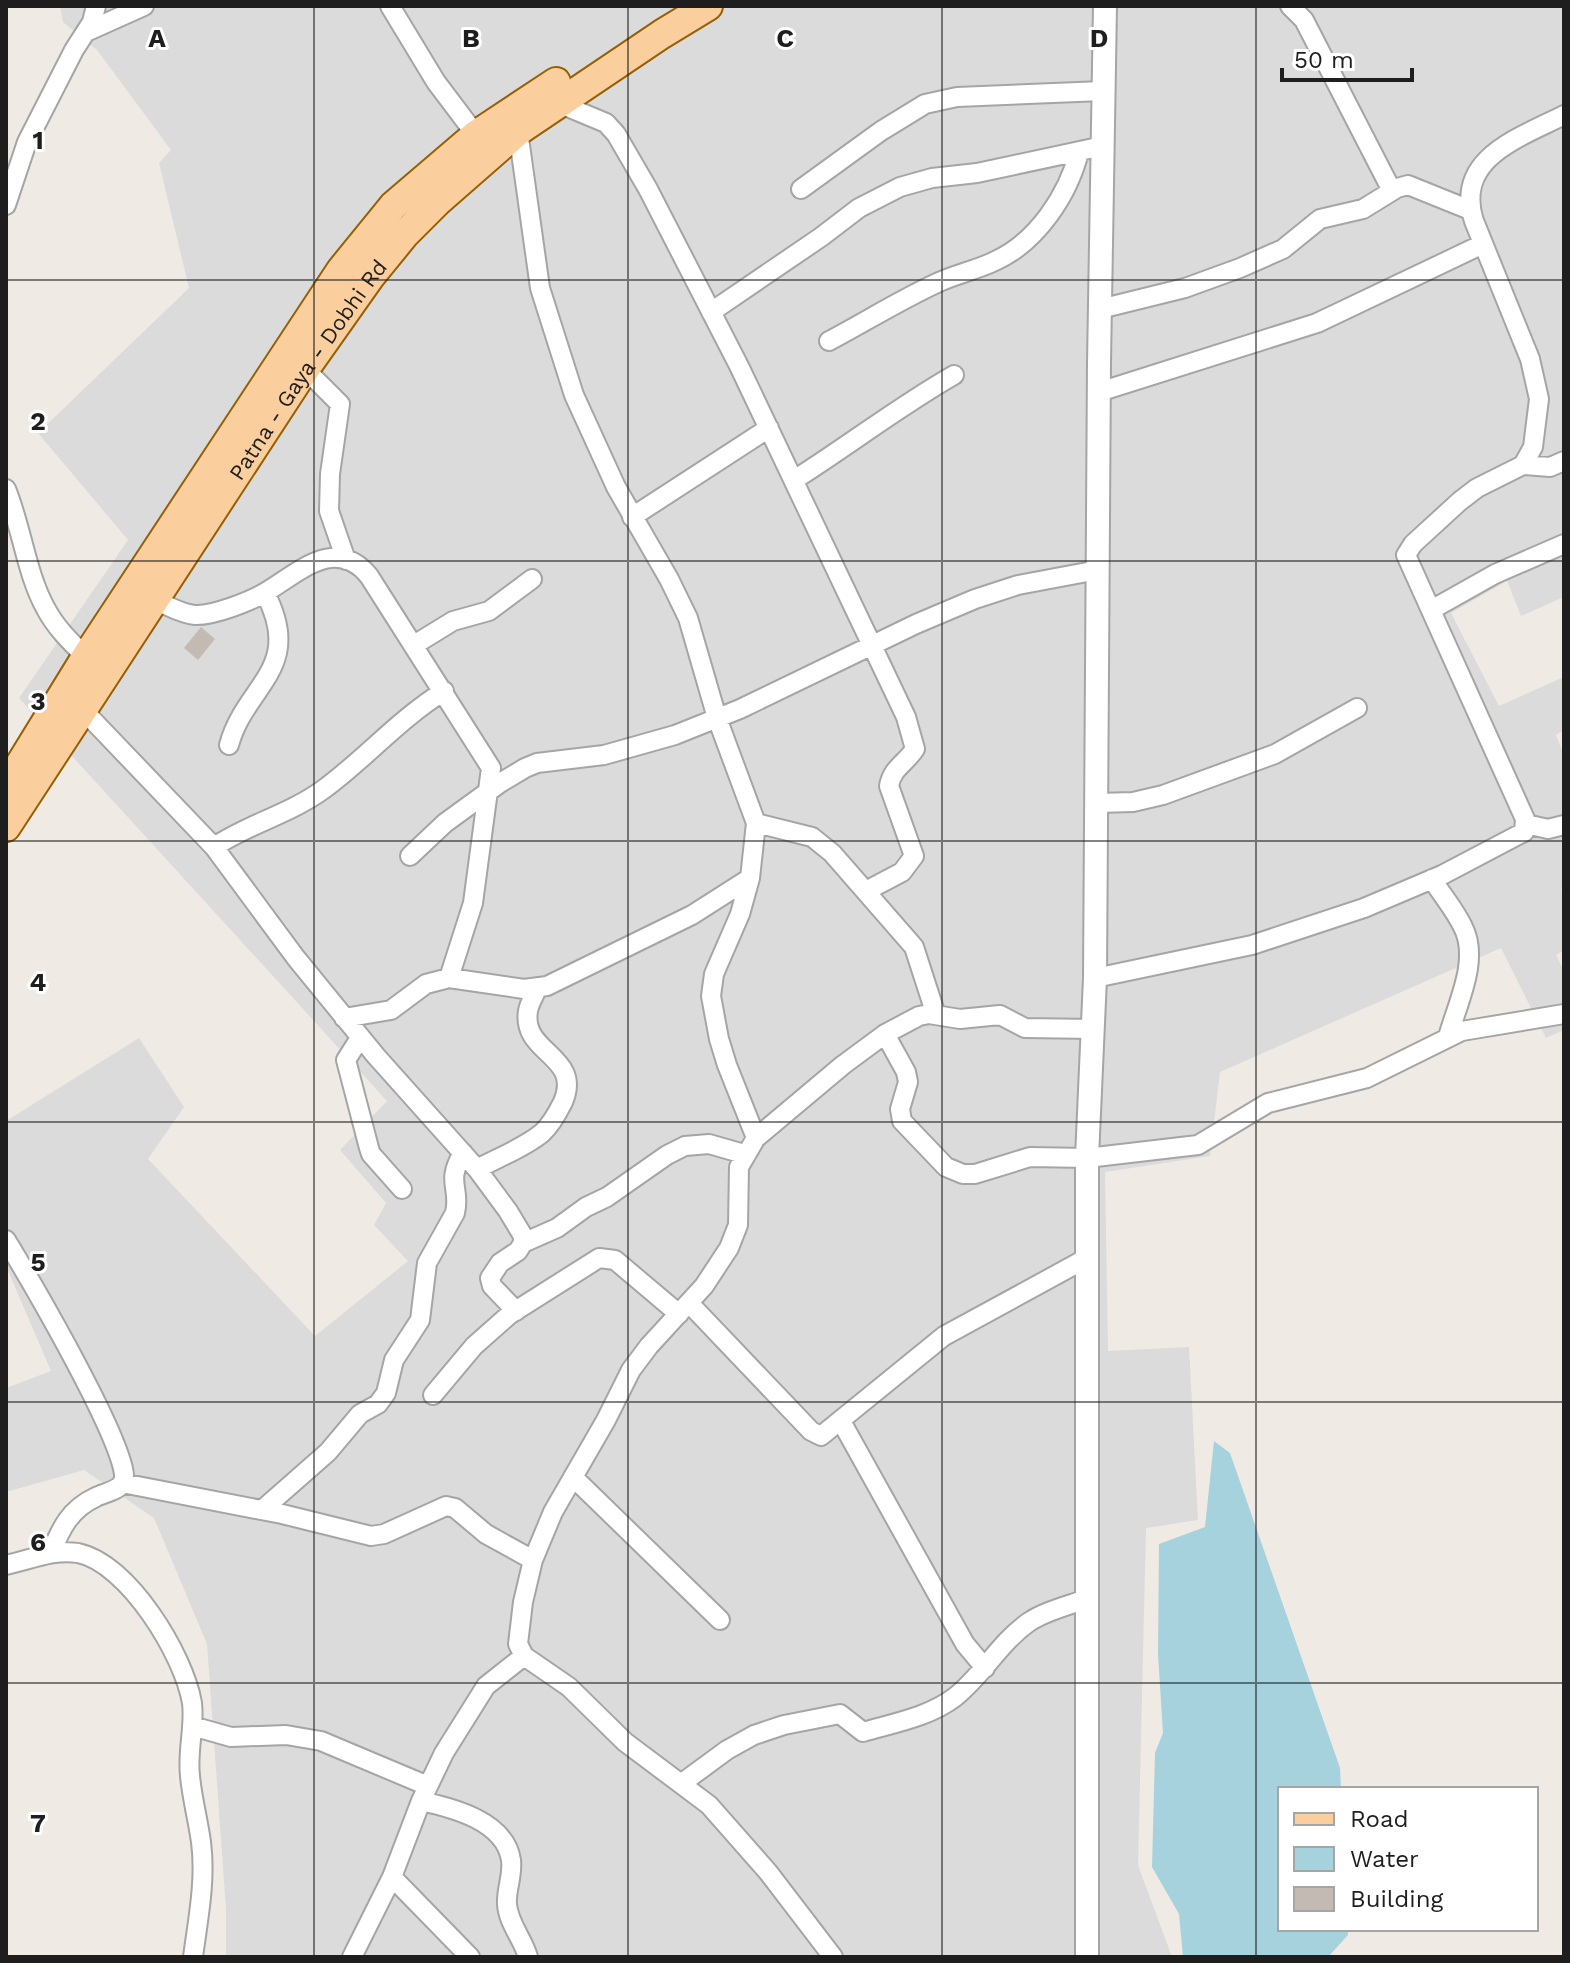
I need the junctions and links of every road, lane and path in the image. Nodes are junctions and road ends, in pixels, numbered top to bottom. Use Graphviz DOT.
graph roads {
  1 [pos="96,6"];
  2 [pos="144,6"];
  3 [pos="390,6"];
  4 [pos="672,6"];
  5 [pos="708,6"];
  6 [pos="1105,6"];
  7 [pos="1290,6"];
  8 [pos="86,32"];
  9 [pos="1103,91"];
  10 [pos="558,103"];
  11 [pos="1564,115"];
  12 [pos="518,131"];
  13 [pos="476,135"];
  14 [pos="1103,146"];
  15 [pos="1079,152"];
  16 [pos="801,189"];
  17 [pos="1392,191"];
  18 [pos="6,205"];
  19 [pos="1470,210"];
  20 [pos="1483,244"];
  21 [pos="1100,309"];
  22 [pos="711,312"];
  23 [pos="829,341"];
  24 [pos="305,369"];
  25 [pos="954,375"];
  26 [pos="1099,392"];
  27 [pos="769,428"];
  28 [pos="1564,461"];
  29 [pos="1523,465"];
  30 [pos="794,480"];
  31 [pos="6,489"];
  32 [pos="632,517"];
  33 [pos="1564,544"];
  34 [pos="346,560"];
  35 [pos="1098,570"];
  36 [pos="532,579"];
  37 [pos="265,593"];
  38 [pos="154,600"];
  39 [pos="1431,610"];
  40 [pos="414,645"];
  41 [pos="871,646"];
  42 [pos="95,667"];
  43 [pos="444,691"];
  44 [pos="1357,708"];
  45 [pos="82,709"];
  46 [pos="717,718"];
  47 [pos="229,745"];
  48 [pos="6,787"];
  49 [pos="486,793"];
  50 [pos="1097,803"];
  51 [pos="756,823"];
  52 [pos="1526,824"];
  53 [pos="1564,825"];
  54 [pos="6,827"];
  55 [pos="214,847"];
  56 [pos="410,856"];
  57 [pos="750,878"];
  58 [pos="1432,879"];
  59 [pos="866,891"];
  60 [pos="449,978"];
  61 [pos="1095,978"];
  62 [pos="537,989"];
  63 [pos="1564,1014"];
  64 [pos="936,1015"];
  65 [pos="344,1018"];
  66 [pos="1094,1029"];
  67 [pos="885,1034"];
  68 [pos="1448,1037"];
  69 [pos="360,1038"];
  70 [pos="756,1138"];
  71 [pos="463,1153"];
  72 [pos="744,1154"];
  73 [pos="1087,1158"];
  74 [pos="477,1169"];
  75 [pos="402,1189"];
  76 [pos="6,1240"];
  77 [pos="523,1243"];
  78 [pos="1087,1258"];
  79 [pos="684,1309"];
  80 [pos="516,1311"];
  81 [pos="433,1395"];
  82 [pos="841,1421"];
  83 [pos="573,1477"];
  84 [pos="122,1483"];
  85 [pos="262,1510"];
  86 [pos="51,1553"];
  87 [pos="533,1560"];
  88 [pos="6,1565"];
  89 [pos="1086,1599"];
  90 [pos="720,1620"];
  91 [pos="524,1656"];
  92 [pos="985,1668"];
  93 [pos="192,1726"];
  94 [pos="682,1783"];
  95 [pos="425,1793"];
  96 [pos="392,1877"];
  97 [pos="193,1957"];
  98 [pos="352,1957"];
  99 [pos="470,1957"];
  100 [pos="528,1957"];
  101 [pos="833,1957"];
  102 [pos="1087,1957"];
  1 -- 8 [label="street"];
  2 -- 8 [label="street"];
  3 -- 13 [label="street"];
  4 -- 13 [label="main road, Patna - Gaya - Dobhi Rd"];
  5 -- 10 [label="main road, Patna - Gaya - Dobhi Rd"];
  6 -- 9 [label="street"];
  7 -- 17 [label="street"];
  8 -- 18 [label="street"];
  9 -- 14 [label="street"];
  9 -- 16 [label="street"];
  10 -- 12 [label="main road, Patna - Gaya - Dobhi Rd"];
  10 -- 22 [label="street"];
  11 -- 19 [label="street"];
  12 -- 24 [label="main road, Patna - Gaya - Dobhi Rd"];
  12 -- 32 [label="street"];
  13 -- 42 [label="main road, Patna - Gaya - Dobhi Rd"];
  14 -- 15 [label="street"];
  14 -- 21 [label="street"];
  15 -- 22 [label="street"];
  15 -- 23 [label="street"];
  17 -- 19 [label="street"];
  17 -- 21 [label="street"];
  19 -- 20 [label="street"];
  20 -- 26 [label="street"];
  20 -- 29 [label="street"];
  21 -- 26 [label="street"];
  22 -- 27 [label="street"];
  24 -- 34 [label="street"];
  24 -- 38 [label="main road, Patna - Gaya - Dobhi Rd"];
  25 -- 30 [label="street"];
  26 -- 35 [label="street"];
  27 -- 30 [label="street"];
  27 -- 32 [label="street"];
  28 -- 29 [label="street"];
  29 -- 39 [label="street"];
  30 -- 41 [label="street"];
  31 -- 42 [label="street"];
  32 -- 46 [label="street"];
  33 -- 39 [label="street"];
  34 -- 37 [label="street"];
  34 -- 40 [label="street"];
  35 -- 41 [label="street"];
  35 -- 50 [label="street"];
  36 -- 40 [label="street"];
  37 -- 38 [label="street"];
  37 -- 47 [label="street"];
  38 -- 42 [label="main road, Patna - Gaya - Dobhi Rd"];
  39 -- 52 [label="street"];
  40 -- 43 [label="street"];
  41 -- 46 [label="street"];
  41 -- 59 [label="street"];
  42 -- 45 [label="main road, Patna - Gaya - Dobhi Rd"];
  42 -- 48 [label="main road, Patna - Gaya - Dobhi Rd"];
  43 -- 49 [label="street"];
  43 -- 55 [label="street"];
  44 -- 50 [label="street"];
  45 -- 54 [label="main road, Patna - Gaya - Dobhi Rd"];
  45 -- 55 [label="street"];
  46 -- 49 [label="street"];
  46 -- 51 [label="street"];
  49 -- 56 [label="street"];
  49 -- 60 [label="street"];
  50 -- 61 [label="street"];
  51 -- 57 [label="street"];
  51 -- 59 [label="street"];
  52 -- 53 [label="street"];
  52 -- 58 [label="street"];
  55 -- 65 [label="street"];
  57 -- 62 [label="street"];
  57 -- 70 [label="street"];
  58 -- 61 [label="street"];
  58 -- 68 [label="street"];
  59 -- 64 [label="street"];
  60 -- 62 [label="street"];
  60 -- 65 [label="street"];
  61 -- 66 [label="street"];
  62 -- 74 [label="street"];
  63 -- 68 [label="street"];
  64 -- 66 [label="street"];
  64 -- 67 [label="street"];
  65 -- 69 [label="street"];
  66 -- 73 [label="street"];
  67 -- 70 [label="street"];
  67 -- 73 [label="street"];
  68 -- 73 [label="street"];
  69 -- 71 [label="street"];
  69 -- 75 [label="street"];
  70 -- 72 [label="street"];
  71 -- 74 [label="street"];
  71 -- 85 [label="street"];
  72 -- 77 [label="street"];
  72 -- 79 [label="street"];
  73 -- 78 [label="street"];
  74 -- 77 [label="street"];
  76 -- 84 [label="street"];
  77 -- 80 [label="street"];
  78 -- 82 [label="street"];
  78 -- 89 [label="street"];
  79 -- 80 [label="street"];
  79 -- 82 [label="street"];
  79 -- 83 [label="street"];
  80 -- 81 [label="street"];
  82 -- 92 [label="street"];
  83 -- 87 [label="street"];
  83 -- 90 [label="street"];
  84 -- 85 [label="street"];
  84 -- 86 [label="street"];
  85 -- 87 [label="street"];
  86 -- 88 [label="street"];
  86 -- 93 [label="street"];
  87 -- 91 [label="street"];
  89 -- 92 [label="street"];
  89 -- 102 [label="street"];
  91 -- 94 [label="street"];
  91 -- 95 [label="street"];
  92 -- 94 [label="street"];
  93 -- 95 [label="street"];
  93 -- 97 [label="street"];
  94 -- 101 [label="street"];
  95 -- 96 [label="street"];
  95 -- 100 [label="street"];
  96 -- 98 [label="street"];
  96 -- 99 [label="street"];
}
